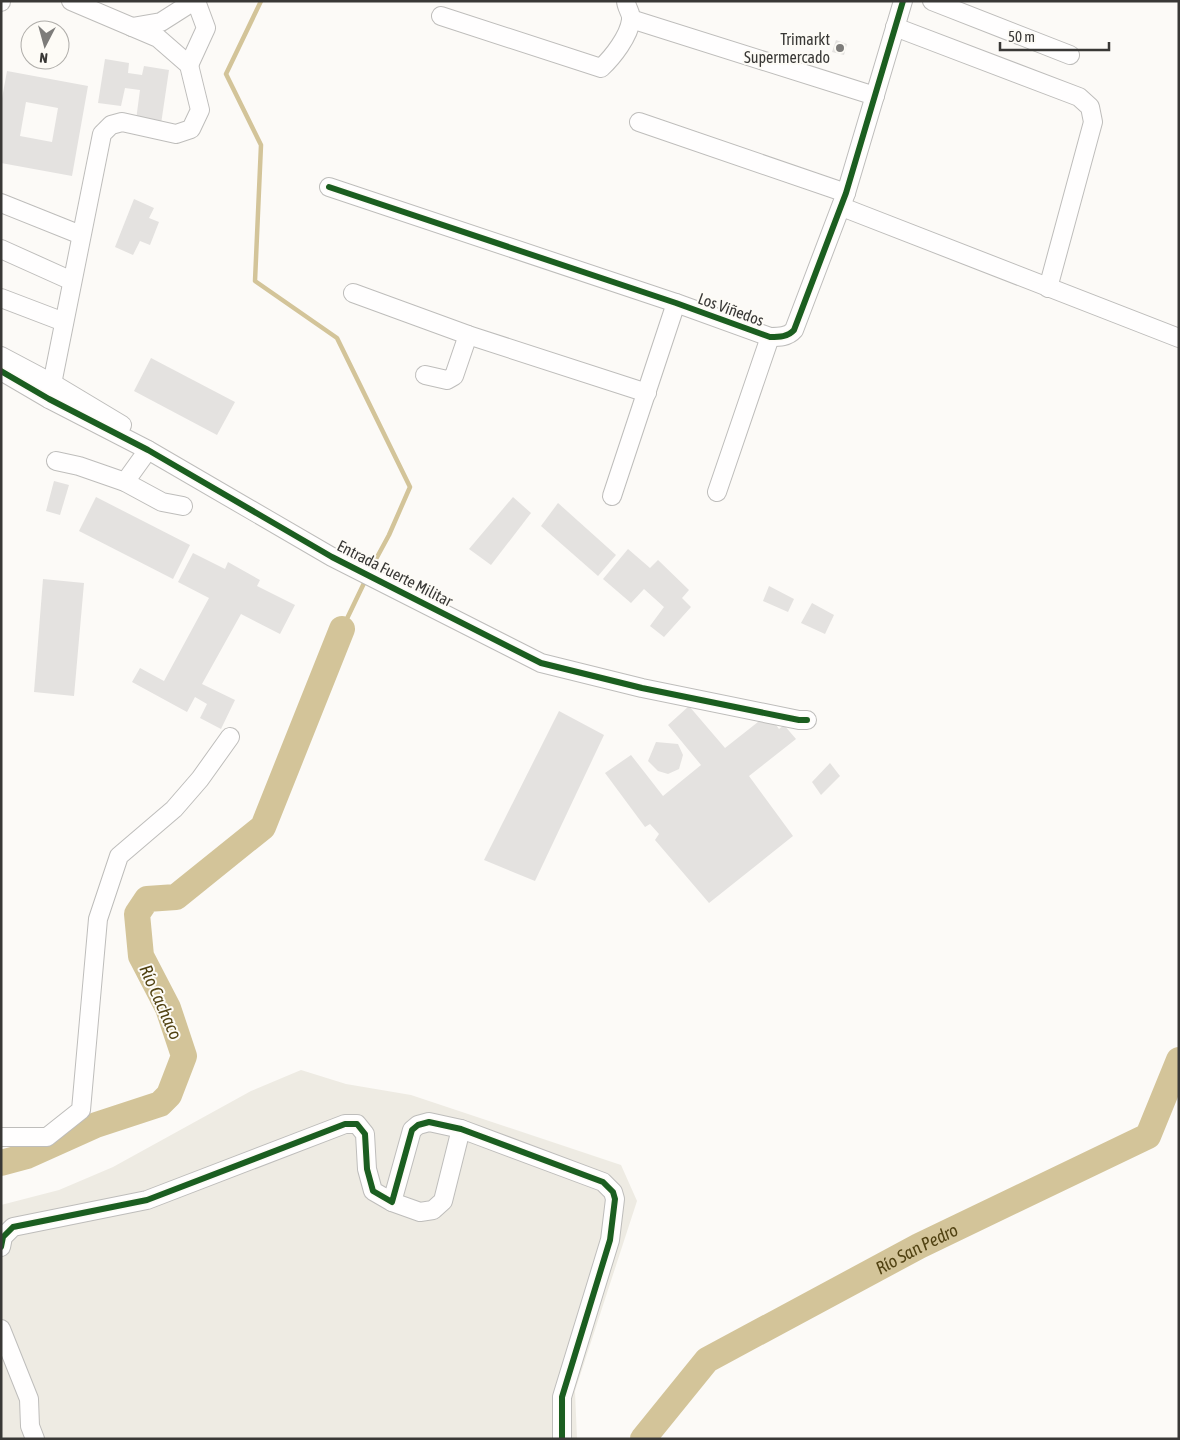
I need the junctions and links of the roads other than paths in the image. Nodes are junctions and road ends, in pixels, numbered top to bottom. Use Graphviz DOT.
graph roads {
  1 [pos="71,1"];
  2 [pos="195,1"];
  3 [pos="626,1"];
  4 [pos="903,1"];
  5 [pos="932,1"];
  6 [pos="442,16"];
  7 [pos="631,19"];
  8 [pos="132,27"];
  9 [pos="895,27"];
  10 [pos="1070,55"];
  11 [pos="189,65"];
  12 [pos="875,96"];
  13 [pos="639,122"];
  14 [pos="329,187"];
  15 [pos="844,200"];
  16 [pos="1,204"];
  17 [pos="81,236"];
  18 [pos="1,249"];
  19 [pos="72,281"];
  20 [pos="1048,288"];
  21 [pos="353,293"];
  22 [pos="1,298"];
  23 [pos="676,303"];
  24 [pos="64,322"];
  25 [pos="468,335"];
  26 [pos="770,337"];
  27 [pos="1179,338"];
  28 [pos="1,356"];
  29 [pos="1,371"];
  30 [pos="425,375"];
  31 [pos="50,391"];
  32 [pos="647,393"];
  33 [pos="148,450"];
  34 [pos="56,461"];
  35 [pos="125,482"];
  36 [pos="717,492"];
  37 [pos="612,496"];
  38 [pos="183,506"];
  39 [pos="807,720"];
  40 [pos="230,737"];
  41 [pos="461,1129"];
  42 [pos="1,1137"];
  43 [pos="392,1202"];
  44 [pos="1,1246"];
  45 [pos="1,1329"];
  46 [pos="35,1439"];
  47 [pos="562,1439"];
  1 -- 8 [label="street"];
  2 -- 8 [label="street"];
  2 -- 11 [label="street"];
  3 -- 7 [label="street"];
  4 -- 9 [label="street, Los Viñedos"];
  5 -- 10 [label="street"];
  6 -- 7 [label="street"];
  7 -- 12 [label="street"];
  8 -- 11 [label="street"];
  9 -- 12 [label="street, Los Viñedos"];
  9 -- 20 [label="street"];
  11 -- 17 [label="street"];
  12 -- 15 [label="street, Los Viñedos"];
  13 -- 15 [label="street"];
  14 -- 23 [label="street, Los Viñedos"];
  15 -- 20 [label="street"];
  15 -- 26 [label="street, Los Viñedos"];
  16 -- 17 [label="street"];
  17 -- 19 [label="street"];
  18 -- 19 [label="street"];
  19 -- 24 [label="street"];
  20 -- 27 [label="street"];
  21 -- 25 [label="street"];
  22 -- 24 [label="street"];
  23 -- 26 [label="street, Los Viñedos"];
  23 -- 32 [label="street"];
  24 -- 31 [label="street"];
  25 -- 30 [label="street"];
  25 -- 32 [label="street"];
  26 -- 36 [label="street"];
  28 -- 31 [label="street, Entrada Fuerte Militar"];
  29 -- 31 [label="street, Entrada Fuerte Militar"];
  31 -- 33 [label="street, Entrada Fuerte Militar"];
  32 -- 37 [label="street"];
  33 -- 35 [label="street"];
  33 -- 39 [label="street, Entrada Fuerte Militar"];
  34 -- 35 [label="street"];
  35 -- 38 [label="street"];
  40 -- 42 [label="street"];
  41 -- 43 [label="street"];
  41 -- 43 [label="street"];
  41 -- 47 [label="street"];
  43 -- 44 [label="street"];
  45 -- 46 [label="street"];
}
